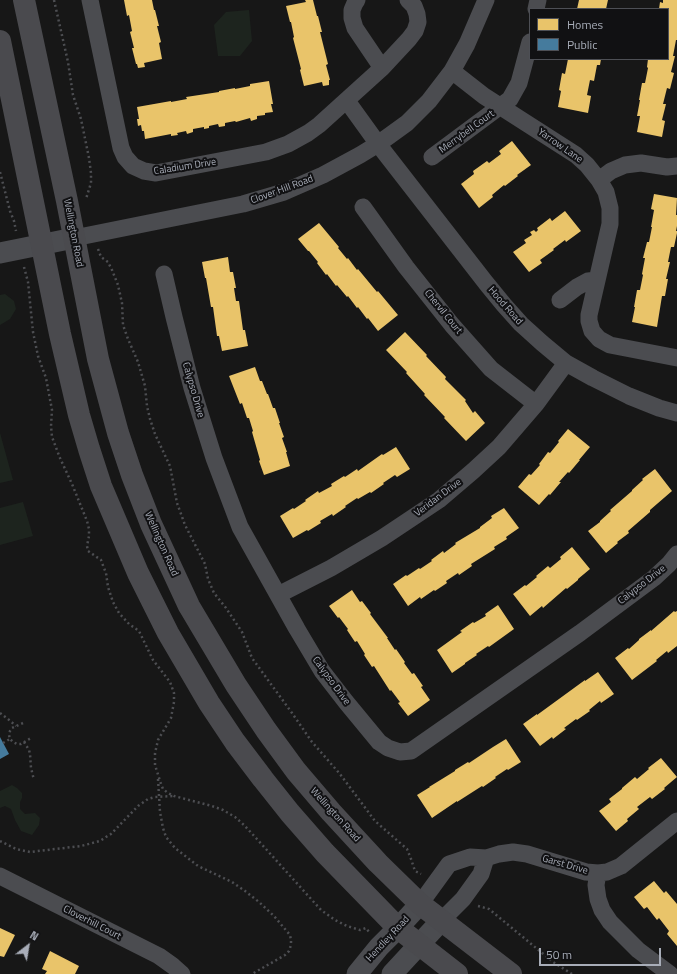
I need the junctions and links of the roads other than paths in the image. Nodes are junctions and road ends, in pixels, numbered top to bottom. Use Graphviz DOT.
graph roads {
  1 [pos="24,0"];
  2 [pos="90,0"];
  3 [pos="357,0"];
  4 [pos="408,0"];
  5 [pos="486,0"];
  6 [pos="0,41"];
  7 [pos="529,46"];
  8 [pos="382,68"];
  9 [pos="452,71"];
  10 [pos="347,101"];
  11 [pos="501,106"];
  12 [pos="378,144"];
  13 [pos="432,157"];
  14 [pos="677,166"];
  15 [pos="599,180"];
  16 [pos="363,207"];
  17 [pos="74,238"];
  18 [pos="42,244"];
  19 [pos="0,253"];
  20 [pos="164,274"];
  21 [pos="597,280"];
  22 [pos="560,300"];
  23 [pos="677,358"];
  24 [pos="566,363"];
  25 [pos="536,404"];
  26 [pos="677,413"];
  27 [pos="677,554"];
  28 [pos="278,595"];
  29 [pos="677,821"];
  30 [pos="486,858"];
  31 [pos="598,873"];
  32 [pos="0,876"];
  33 [pos="420,904"];
  34 [pos="441,921"];
  35 [pos="398,928"];
  36 [pos="419,944"];
  37 [pos="182,974"];
  38 [pos="357,974"];
  39 [pos="392,974"];
  40 [pos="457,974"];
  41 [pos="511,974"];
  42 [pos="670,974"];
  1 -- 17 [label="main road, Wellington Road"];
  2 -- 10 [label="street, Caladium Drive"];
  3 -- 8 [label="street"];
  4 -- 8 [label="street, Caladium Drive"];
  5 -- 9 [label="street, Clover Hill Road"];
  6 -- 18 [label="main road"];
  7 -- 11 [label="street, Merrybell Court"];
  8 -- 10 [label="street, Caladium Drive"];
  9 -- 11 [label="street, Yarrow Lane"];
  9 -- 12 [label="street, Clover Hill Road"];
  10 -- 12 [label="street"];
  11 -- 13 [label="street, Merrybell Court"];
  11 -- 15 [label="street, Yarrow Lane"];
  12 -- 17 [label="street, Clover Hill Road"];
  12 -- 24 [label="street, Hood Road"];
  14 -- 15 [label="street"];
  15 -- 21 [label="street, Yarrow Lane"];
  16 -- 25 [label="street, Chervil Court"];
  17 -- 18 [label="street, Clover Hill Road"];
  17 -- 33 [label="main road, Wellington Road"];
  18 -- 19 [label="street, Clover Hill Road"];
  18 -- 35 [label="main road"];
  20 -- 28 [label="street, Calypso Drive"];
  21 -- 22 [label="street"];
  21 -- 23 [label="street, Yarrow Lane"];
  24 -- 25 [label="street, Veridan Drive"];
  24 -- 26 [label="street, Hood Road"];
  25 -- 28 [label="street, Veridan Drive"];
  27 -- 28 [label="street, Calypso Drive"];
  29 -- 31 [label="street, Garst Drive"];
  30 -- 31 [label="street, Garst Drive"];
  30 -- 33 [label="street, Garst Drive"];
  30 -- 34 [label="street"];
  31 -- 42 [label="street"];
  32 -- 37 [label="street, Cloverhill Court"];
  33 -- 34 [label="main road, Wellington Road"];
  33 -- 35 [label="street, Hendley Road"];
  34 -- 36 [label="street"];
  34 -- 41 [label="main road, Wellington Road"];
  35 -- 36 [label="main road"];
  35 -- 38 [label="street, Hendley Road"];
  36 -- 39 [label="street"];
  36 -- 40 [label="main road"];
}
